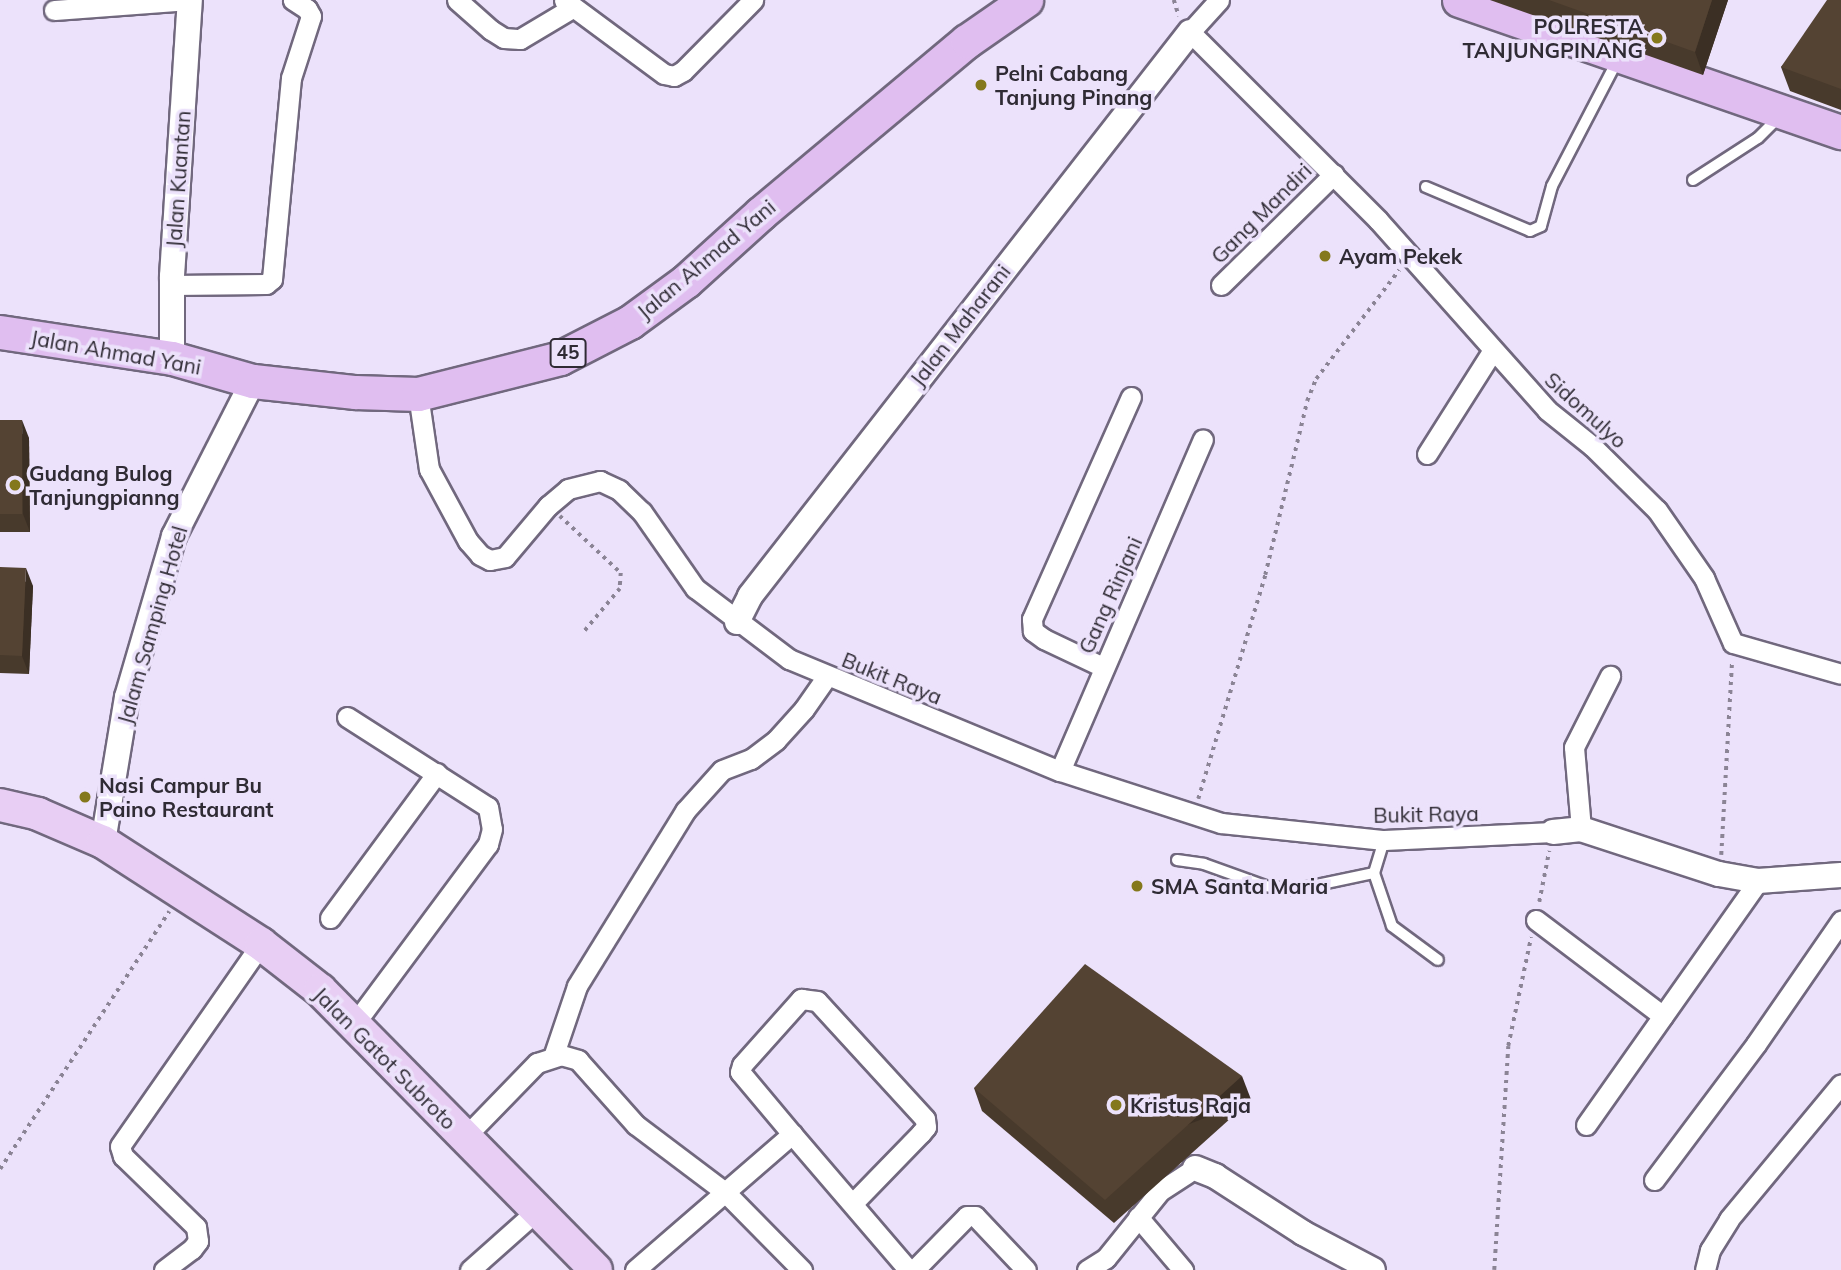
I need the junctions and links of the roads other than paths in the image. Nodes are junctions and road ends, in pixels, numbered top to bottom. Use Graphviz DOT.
graph roads {
  1 [pos="190,0"];
  2 [pos="293,0"];
  3 [pos="457,0"];
  4 [pos="753,0"];
  5 [pos="1219,0"];
  6 [pos="1459,0"];
  7 [pos="1015,2"];
  8 [pos="568,4"];
  9 [pos="1504,7"];
  10 [pos="54,10"];
  11 [pos="1190,32"];
  12 [pos="1620,55"];
  13 [pos="1783,113"];
  14 [pos="1841,132"];
  15 [pos="1334,174"];
  16 [pos="1693,180"];
  17 [pos="1426,187"];
  18 [pos="172,285"];
  19 [pos="1221,285"];
  20 [pos="0,332"];
  21 [pos="1493,350"];
  22 [pos="172,358"];
  23 [pos="253,381"];
  24 [pos="418,394"];
  25 [pos="1131,397"];
  26 [pos="1203,439"];
  27 [pos="1427,454"];
  28 [pos="737,622"];
  29 [pos="1103,667"];
  30 [pos="1841,674"];
  31 [pos="827,676"];
  32 [pos="1610,676"];
  33 [pos="347,717"];
  34 [pos="1060,771"];
  35 [pos="437,773"];
  36 [pos="0,805"];
  37 [pos="1581,829"];
  38 [pos="1553,832"];
  39 [pos="1384,841"];
  40 [pos="103,842"];
  41 [pos="1177,860"];
  42 [pos="1374,873"];
  43 [pos="1841,875"];
  44 [pos="1758,881"];
  45 [pos="330,918"];
  46 [pos="1536,920"];
  47 [pos="1841,921"];
  48 [pos="261,944"];
  49 [pos="1438,960"];
  50 [pos="1663,1016"];
  51 [pos="355,1023"];
  52 [pos="553,1057"];
  53 [pos="1841,1084"];
  54 [pos="1586,1125"];
  55 [pos="792,1134"];
  56 [pos="464,1138"];
  57 [pos="1192,1170"];
  58 [pos="1654,1180"];
  59 [pos="725,1192"];
  60 [pos="853,1203"];
  61 [pos="535,1212"];
  62 [pos="1138,1217"];
  63 [pos="164,1270"];
  64 [pos="470,1270"];
  65 [pos="596,1270"];
  66 [pos="635,1270"];
  67 [pos="802,1270"];
  68 [pos="1026,1270"];
  69 [pos="1087,1270"];
  70 [pos="1183,1270"];
  71 [pos="1373,1270"];
  72 [pos="1705,1270"];
  1 -- 10 [label="street"];
  1 -- 18 [label="street, Jalan Kuantan"];
  2 -- 18 [label="street"];
  3 -- 8 [label="street"];
  4 -- 8 [label="street"];
  5 -- 11 [label="street"];
  6 -- 9 [label="highway"];
  7 -- 24 [label="highway, Jalan Ahmad Yani / 45"];
  9 -- 12 [label="highway"];
  11 -- 15 [label="street, Sidomulyo"];
  11 -- 28 [label="street, Jalan Maharani"];
  12 -- 13 [label="highway"];
  12 -- 17 [label="lane"];
  13 -- 14 [label="highway"];
  13 -- 16 [label="lane"];
  15 -- 19 [label="street, Gang Mandiri"];
  15 -- 21 [label="street, Sidomulyo"];
  18 -- 22 [label="street, Jalan Kuantan"];
  20 -- 22 [label="highway, Jalan Ahmad Yani / 45"];
  21 -- 27 [label="street"];
  21 -- 30 [label="street, Sidomulyo"];
  22 -- 23 [label="highway, Jalan Ahmad Yani / 45"];
  23 -- 24 [label="highway, Jalan Ahmad Yani / 45"];
  23 -- 40 [label="street, Jalam Samping Hotel"];
  24 -- 28 [label="street, Bukit Raya"];
  25 -- 29 [label="street"];
  26 -- 29 [label="street, Gang Rinjani"];
  28 -- 31 [label="street, Bukit Raya"];
  29 -- 34 [label="street, Gang Rinjani"];
  31 -- 34 [label="street, Bukit Raya"];
  31 -- 52 [label="street"];
  32 -- 37 [label="street"];
  33 -- 35 [label="street"];
  34 -- 39 [label="street, Bukit Raya"];
  35 -- 45 [label="street"];
  35 -- 51 [label="street"];
  36 -- 40 [label="main road, Jalan Gatot Subroto"];
  37 -- 38 [label="street"];
  37 -- 44 [label="street"];
  38 -- 39 [label="street, Bukit Raya"];
  39 -- 42 [label="lane"];
  40 -- 48 [label="main road, Jalan Gatot Subroto"];
  41 -- 42 [label="lane"];
  42 -- 49 [label="lane"];
  43 -- 44 [label="street"];
  44 -- 50 [label="street"];
  46 -- 50 [label="street"];
  47 -- 58 [label="street"];
  48 -- 51 [label="main road, Jalan Gatot Subroto"];
  48 -- 63 [label="street"];
  50 -- 54 [label="street"];
  51 -- 56 [label="main road, Jalan Gatot Subroto"];
  52 -- 56 [label="street"];
  52 -- 59 [label="street"];
  53 -- 72 [label="street"];
  55 -- 59 [label="street"];
  55 -- 60 [label="street"];
  55 -- 60 [label="street"];
  56 -- 61 [label="main road, Jalan Gatot Subroto"];
  57 -- 62 [label="street"];
  57 -- 71 [label="street"];
  59 -- 66 [label="street"];
  59 -- 67 [label="street"];
  60 -- 68 [label="street"];
  61 -- 64 [label="street"];
  61 -- 65 [label="main road, Jalan Gatot Subroto"];
  62 -- 69 [label="street"];
  62 -- 70 [label="street"];
}
